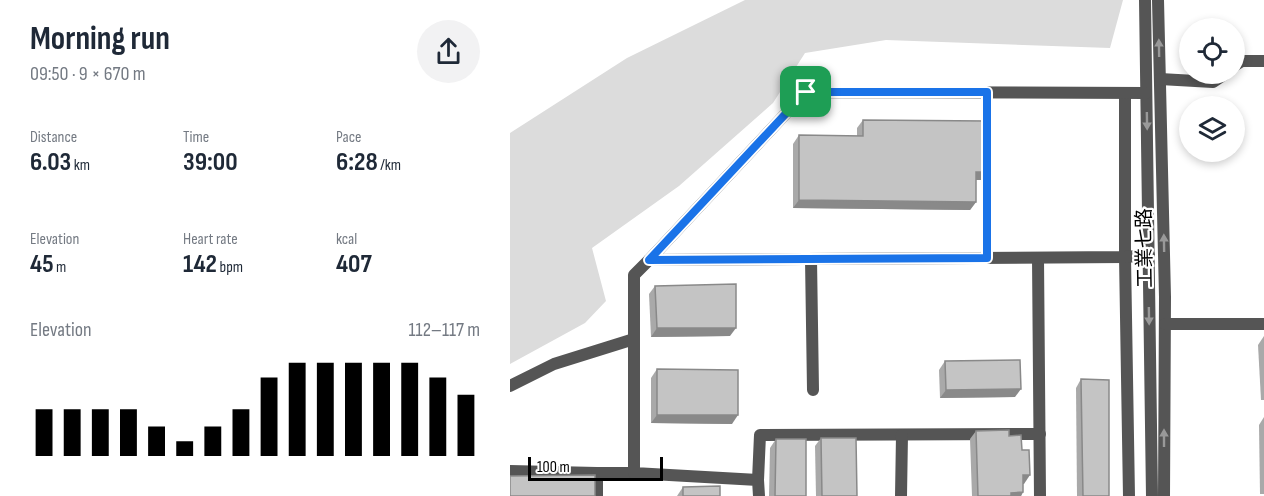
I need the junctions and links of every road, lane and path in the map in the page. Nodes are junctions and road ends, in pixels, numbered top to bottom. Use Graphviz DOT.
graph roads {
  1 [pos="1145,0"];
  2 [pos="1158,0"];
  3 [pos="1245,61"];
  4 [pos="1264,61"];
  5 [pos="1160,79"];
  6 [pos="1179,80"];
  7 [pos="987,92"];
  8 [pos="1125,93"];
  9 [pos="1146,93"];
  10 [pos="1149,255"];
  11 [pos="1125,257"];
  12 [pos="987,258"];
  13 [pos="1038,258"];
  14 [pos="811,259"];
  15 [pos="649,260"];
  16 [pos="1165,324"];
  17 [pos="1264,324"];
  18 [pos="634,339"];
  19 [pos="510,386"];
  20 [pos="813,390"];
  21 [pos="1040,434"];
  22 [pos="902,435"];
  23 [pos="510,471"];
  24 [pos="597,473"];
  25 [pos="634,473"];
  26 [pos="758,480"];
  27 [pos="597,496"];
  28 [pos="759,496"];
  29 [pos="902,496"];
  30 [pos="1040,496"];
  31 [pos="1129,496"];
  32 [pos="1152,496"];
  33 [pos="1164,496"];
  1 -- 9 [label="street, 工業七路"];
  5 -- 2 [label="street, 工業七路, one-way"];
  3 -- 4 [label="street"];
  5 -- 6 [label="street"];
  16 -- 5 [label="street, 工業七路, one-way"];
  7 -- 8 [label="street"];
  7 -- 12 [label="street"];
  7 -- 15 [label="street"];
  8 -- 9 [label="street"];
  8 -- 11 [label="street"];
  9 -- 10 [label="street, 工業七路, one-way"];
  10 -- 11 [label="street"];
  10 -- 32 [label="street, 工業七路, one-way"];
  11 -- 13 [label="street"];
  11 -- 31 [label="street"];
  12 -- 13 [label="street"];
  12 -- 14 [label="street"];
  13 -- 21 [label="street"];
  14 -- 15 [label="street"];
  14 -- 20 [label="street"];
  15 -- 18 [label="street"];
  16 -- 17 [label="street"];
  33 -- 16 [label="street, 工業七路, one-way"];
  18 -- 19 [label="street"];
  18 -- 25 [label="street"];
  21 -- 22 [label="street"];
  21 -- 30 [label="street"];
  22 -- 26 [label="street"];
  22 -- 29 [label="street"];
  23 -- 24 [label="street"];
  24 -- 25 [label="street"];
  24 -- 27 [label="street"];
  25 -- 26 [label="street"];
  26 -- 28 [label="street"];
}
